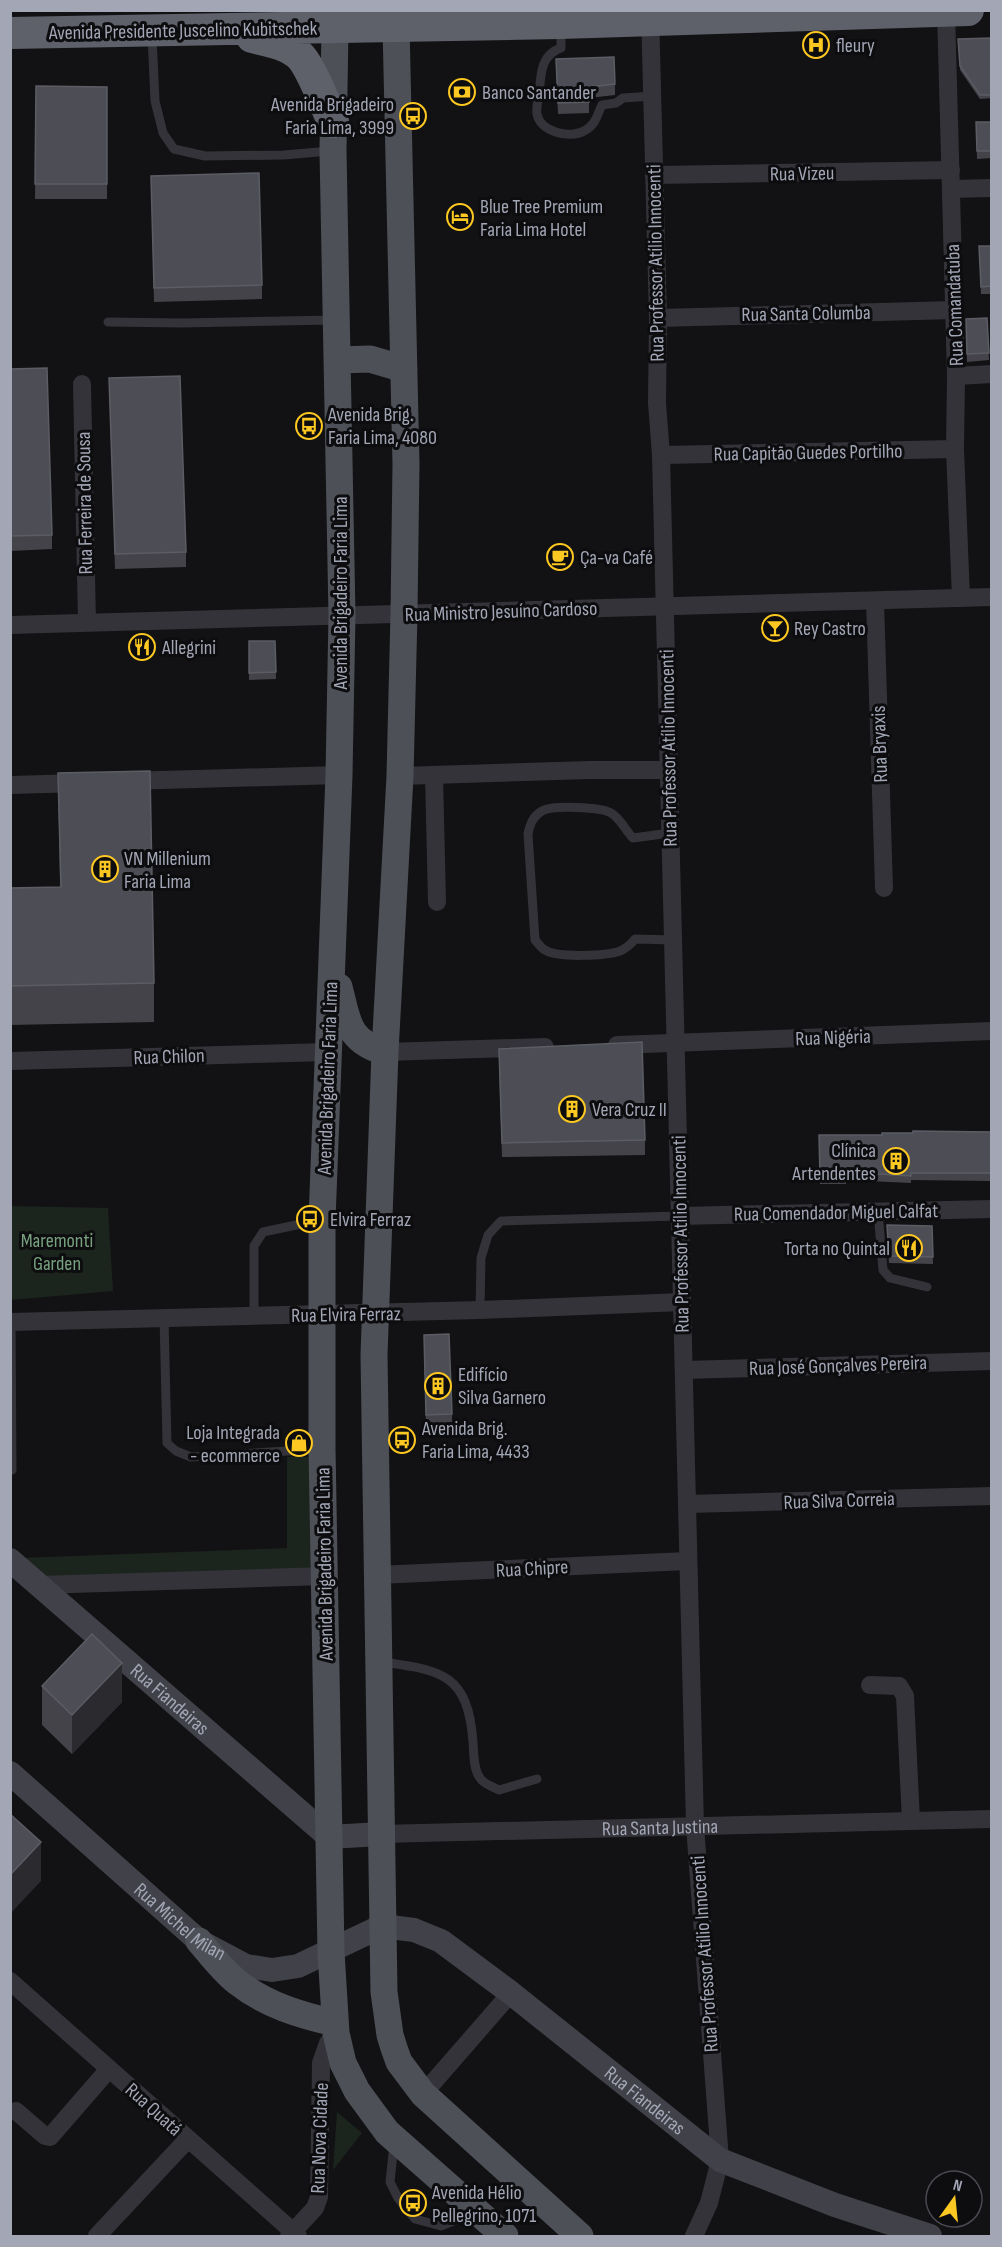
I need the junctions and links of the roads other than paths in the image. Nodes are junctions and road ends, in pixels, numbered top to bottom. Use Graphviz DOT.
graph roads {
  1 [pos="968,10"];
  2 [pos="946,11"];
  3 [pos="650,15"];
  4 [pos="396,18"];
  5 [pos="335,19"];
  6 [pos="561,23"];
  7 [pos="225,30"];
  8 [pos="152,31"];
  9 [pos="10,33"];
  10 [pos="653,96"];
  11 [pos="333,136"];
  12 [pos="951,170"];
  13 [pos="654,175"];
  14 [pos="992,188"];
  15 [pos="951,189"];
  16 [pos="954,310"];
  17 [pos="658,318"];
  18 [pos="337,320"];
  19 [pos="108,322"];
  20 [pos="337,360"];
  21 [pos="404,369"];
  22 [pos="992,375"];
  23 [pos="956,376"];
  24 [pos="82,384"];
  25 [pos="956,449"];
  26 [pos="661,455"];
  27 [pos="992,597"];
  28 [pos="961,598"];
  29 [pos="875,601"];
  30 [pos="665,606"];
  31 [pos="404,613"];
  32 [pos="342,615"];
  33 [pos="87,622"];
  34 [pos="10,625"];
  35 [pos="669,770"];
  36 [pos="339,775"];
  37 [pos="434,775"];
  38 [pos="400,776"];
  39 [pos="10,785"];
  40 [pos="670,833"];
  41 [pos="884,888"];
  42 [pos="437,902"];
  43 [pos="674,940"];
  44 [pos="332,963"];
  45 [pos="992,1031"];
  46 [pos="675,1043"];
  47 [pos="598,1045"];
  48 [pos="562,1046"];
  49 [pos="328,1052"];
  50 [pos="385,1052"];
  51 [pos="10,1061"];
  52 [pos="992,1209"];
  53 [pos="878,1212"];
  54 [pos="680,1216"];
  55 [pos="322,1220"];
  56 [pos="927,1287"];
  57 [pos="682,1302"];
  58 [pos="480,1310"];
  59 [pos="375,1313"];
  60 [pos="322,1314"];
  61 [pos="254,1316"];
  62 [pos="164,1318"];
  63 [pos="11,1322"];
  64 [pos="992,1360"];
  65 [pos="684,1370"];
  66 [pos="322,1448"];
  67 [pos="12,1470"];
  68 [pos="992,1496"];
  69 [pos="687,1504"];
  70 [pos="10,1560"];
  71 [pos="688,1561"];
  72 [pos="377,1575"];
  73 [pos="324,1576"];
  74 [pos="39,1585"];
  75 [pos="379,1662"];
  76 [pos="870,1685"];
  77 [pos="10,1773"];
  78 [pos="537,1779"];
  79 [pos="992,1819"];
  80 [pos="911,1821"];
  81 [pos="695,1826"];
  82 [pos="381,1834"];
  83 [pos="329,1837"];
  84 [pos="382,1926"];
  85 [pos="199,1941"];
  86 [pos="331,1952"];
  87 [pos="10,1981"];
  88 [pos="511,1993"];
  89 [pos="335,2028"];
  90 [pos="109,2069"];
  91 [pos="423,2094"];
  92 [pos="16,2112"];
  93 [pos="390,2135"];
  94 [pos="188,2139"];
  95 [pos="720,2160"];
  96 [pos="477,2211"];
  97 [pos="293,2235"];
  98 [pos="97,2236"];
  99 [pos="505,2236"];
  100 [pos="580,2236"];
  101 [pos="694,2236"];
  102 [pos="930,2236"];
  1 -- 2 [label="highway, Avenida Presidente Juscelino Kubitschek"];
  2 -- 3 [label="highway, Avenida Presidente Juscelino Kubitschek"];
  2 -- 12 [label="street, Rua Comandatuba"];
  3 -- 6 [label="highway, Avenida Presidente Juscelino Kubitschek"];
  3 -- 10 [label="street, Rua Professor Atílio Innocenti"];
  4 -- 5 [label="highway, Avenida Presidente Juscelino Kubitschek"];
  4 -- 6 [label="highway, Avenida Presidente Juscelino Kubitschek"];
  4 -- 21 [label="main road"];
  5 -- 7 [label="highway, Avenida Presidente Juscelino Kubitschek"];
  5 -- 11 [label="main road, Avenida Brigadeiro Faria Lima"];
  6 -- 10 [label="lane"];
  7 -- 8 [label="highway, Avenida Presidente Juscelino Kubitschek"];
  7 -- 11 [label="highway"];
  8 -- 9 [label="highway, Avenida Presidente Juscelino Kubitschek"];
  8 -- 11 [label="lane"];
  10 -- 13 [label="street, Rua Professor Atílio Innocenti"];
  11 -- 18 [label="main road, Avenida Brigadeiro Faria Lima"];
  12 -- 13 [label="street, Rua Vizeu"];
  12 -- 15 [label="street, Rua Comandatuba"];
  13 -- 17 [label="street, Rua Professor Atílio Innocenti"];
  14 -- 15 [label="street"];
  15 -- 16 [label="street, Rua Comandatuba"];
  16 -- 17 [label="street, Rua Santa Columba"];
  16 -- 23 [label="street, Rua Comandatuba"];
  17 -- 26 [label="street, Rua Professor Atílio Innocenti"];
  18 -- 19 [label="lane"];
  18 -- 20 [label="main road, Avenida Brigadeiro Faria Lima"];
  20 -- 21 [label="main road"];
  20 -- 32 [label="main road, Avenida Brigadeiro Faria Lima"];
  21 -- 31 [label="main road"];
  22 -- 23 [label="street"];
  23 -- 25 [label="street, Rua Comandatuba"];
  24 -- 33 [label="street, Rua Ferreira de Sousa"];
  25 -- 26 [label="street, Rua Capitão Guedes Portilho"];
  25 -- 28 [label="street, Rua Comandatuba"];
  26 -- 30 [label="street, Rua Professor Atílio Innocenti"];
  27 -- 28 [label="street, Rua Ministro Jesuíno Cardoso"];
  28 -- 29 [label="street, Rua Ministro Jesuíno Cardoso"];
  29 -- 30 [label="street, Rua Ministro Jesuíno Cardoso"];
  29 -- 41 [label="street, Rua Bryaxis"];
  30 -- 31 [label="street, Rua Ministro Jesuíno Cardoso"];
  30 -- 35 [label="street, Rua Professor Atílio Innocenti"];
  31 -- 32 [label="street, Rua Ministro Jesuíno Cardoso"];
  31 -- 38 [label="main road"];
  32 -- 33 [label="street, Rua Ministro Jesuíno Cardoso"];
  32 -- 36 [label="main road, Avenida Brigadeiro Faria Lima"];
  33 -- 34 [label="street, Rua Ministro Jesuíno Cardoso"];
  35 -- 37 [label="street"];
  35 -- 40 [label="street, Rua Professor Atílio Innocenti"];
  36 -- 39 [label="street"];
  36 -- 44 [label="main road, Avenida Brigadeiro Faria Lima"];
  37 -- 38 [label="street"];
  37 -- 42 [label="street"];
  38 -- 50 [label="main road"];
  40 -- 43 [label="street, Rua Professor Atílio Innocenti"];
  40 -- 43 [label="lane"];
  43 -- 46 [label="street, Rua Professor Atílio Innocenti"];
  44 -- 49 [label="main road, Avenida Brigadeiro Faria Lima"];
  44 -- 50 [label="main road"];
  45 -- 46 [label="street, Rua Nigéria"];
  46 -- 47 [label="street"];
  46 -- 54 [label="street, Rua Professor Atílio Innocenti"];
  48 -- 50 [label="street"];
  49 -- 51 [label="street, Rua Chilon"];
  49 -- 55 [label="main road, Avenida Brigadeiro Faria Lima"];
  50 -- 59 [label="main road"];
  52 -- 53 [label="street, Rua Comendador Miguel Calfat"];
  53 -- 54 [label="street, Rua Comendador Miguel Calfat"];
  53 -- 56 [label="lane"];
  54 -- 57 [label="street, Rua Professor Atílio Innocenti"];
  54 -- 58 [label="lane"];
  55 -- 60 [label="main road, Avenida Brigadeiro Faria Lima"];
  55 -- 61 [label="lane"];
  57 -- 58 [label="street, Rua Elvira Ferraz"];
  57 -- 65 [label="street, Rua Professor Atílio Innocenti"];
  58 -- 59 [label="street, Rua Elvira Ferraz"];
  59 -- 60 [label="street, Rua Elvira Ferraz"];
  59 -- 72 [label="main road"];
  60 -- 61 [label="street, Rua Elvira Ferraz"];
  60 -- 66 [label="main road, Avenida Brigadeiro Faria Lima"];
  61 -- 62 [label="street, Rua Elvira Ferraz"];
  62 -- 63 [label="street, Rua Elvira Ferraz"];
  62 -- 66 [label="lane"];
  63 -- 67 [label="lane"];
  64 -- 65 [label="street, Rua José Gonçalves Pereira"];
  65 -- 69 [label="street, Rua Professor Atílio Innocenti"];
  66 -- 73 [label="main road, Avenida Brigadeiro Faria Lima"];
  68 -- 69 [label="street, Rua Silva Correia"];
  69 -- 71 [label="street, Rua Professor Atílio Innocenti"];
  70 -- 74 [label="street, Rua Fiandeiras"];
  71 -- 72 [label="street, Rua Chipre"];
  71 -- 81 [label="street, Rua Professor Atílio Innocenti"];
  72 -- 75 [label="main road"];
  73 -- 74 [label="street"];
  73 -- 83 [label="main road, Avenida Brigadeiro Faria Lima"];
  74 -- 83 [label="street, Rua Fiandeiras"];
  75 -- 78 [label="lane"];
  75 -- 82 [label="main road"];
  76 -- 80 [label="street"];
  77 -- 85 [label="street, Rua Michel Milan"];
  79 -- 80 [label="street, Rua Santa Justina"];
  80 -- 81 [label="street, Rua Santa Justina"];
  81 -- 82 [label="street, Rua Santa Justina"];
  81 -- 95 [label="street, Rua Professor Atílio Innocenti"];
  82 -- 83 [label="street, Rua Santa Justina"];
  82 -- 84 [label="main road"];
  83 -- 86 [label="main road, Avenida Brigadeiro Faria Lima"];
  84 -- 86 [label="street, Rua Michel Milan"];
  84 -- 88 [label="street, Rua Fiandeiras"];
  84 -- 91 [label="main road"];
  85 -- 86 [label="street, Rua Michel Milan"];
  85 -- 89 [label="main road"];
  86 -- 89 [label="main road, Avenida Brigadeiro Faria Lima"];
  87 -- 90 [label="street, Rua Quatá"];
  88 -- 91 [label="street"];
  88 -- 95 [label="street, Rua Fiandeiras"];
  89 -- 93 [label="main road, Avenida Brigadeiro Faria Lima"];
  89 -- 97 [label="street, Rua Nova Cidade"];
  90 -- 92 [label="street"];
  90 -- 94 [label="street, Rua Quatá"];
  91 -- 100 [label="main road"];
  93 -- 96 [label="main road, Avenida Brigadeiro Faria Lima"];
  93 -- 96 [label="lane"];
  94 -- 97 [label="street, Rua Quatá"];
  94 -- 98 [label="street"];
  95 -- 101 [label="street, Rua Professor Atílio Innocenti"];
  95 -- 102 [label="street, Rua Fiandeiras"];
  96 -- 99 [label="main road, Avenida Brigadeiro Faria Lima"];
}
